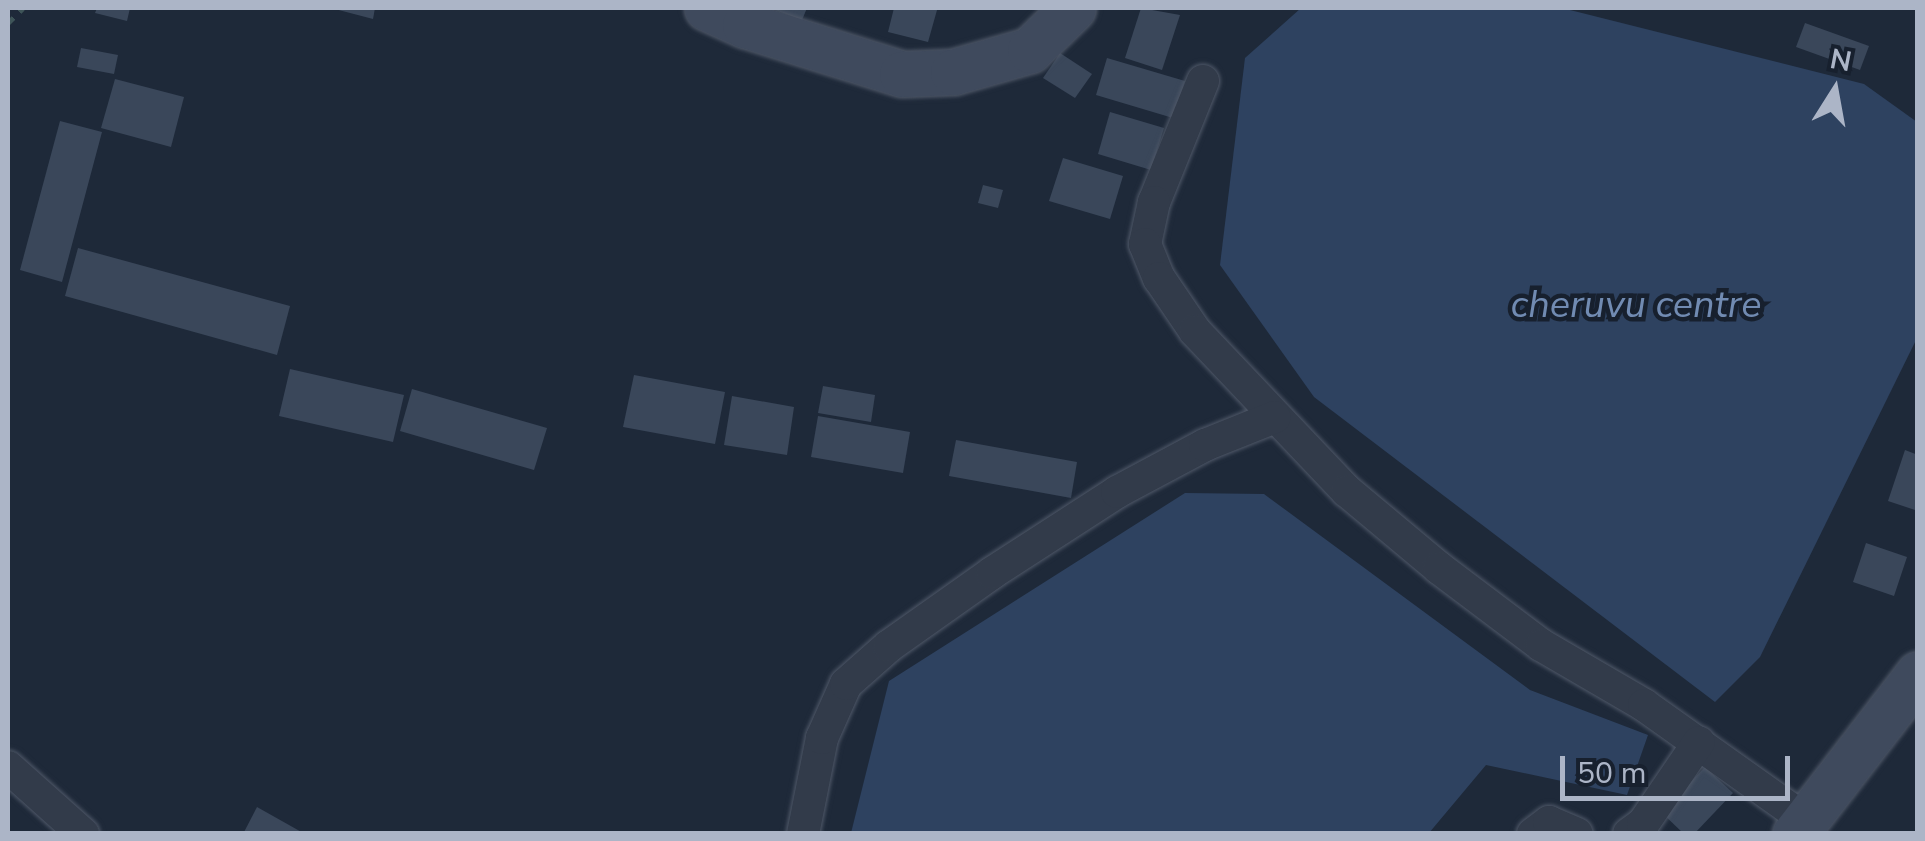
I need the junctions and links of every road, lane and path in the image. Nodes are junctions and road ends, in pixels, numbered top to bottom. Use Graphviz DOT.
graph roads {
  1 [pos="23,8"];
  2 [pos="707,8"];
  3 [pos="1073,8"];
  4 [pos="8,23"];
  5 [pos="1202,81"];
  6 [pos="1275,417"];
  7 [pos="1918,674"];
  8 [pos="1699,742"];
  9 [pos="8,768"];
  10 [pos="1801,827"];
  11 [pos="83,834"];
  12 [pos="803,834"];
  13 [pos="1534,834"];
  14 [pos="1578,834"];
  15 [pos="1629,834"];
  1 -- 4 [label="path"];
  2 -- 3 [label="main road"];
  5 -- 6 [label="street"];
  6 -- 8 [label="street"];
  6 -- 12 [label="street"];
  7 -- 10 [label="main road"];
  8 -- 10 [label="street"];
  8 -- 15 [label="street"];
  9 -- 11 [label="street"];
  13 -- 14 [label="street"];
}
